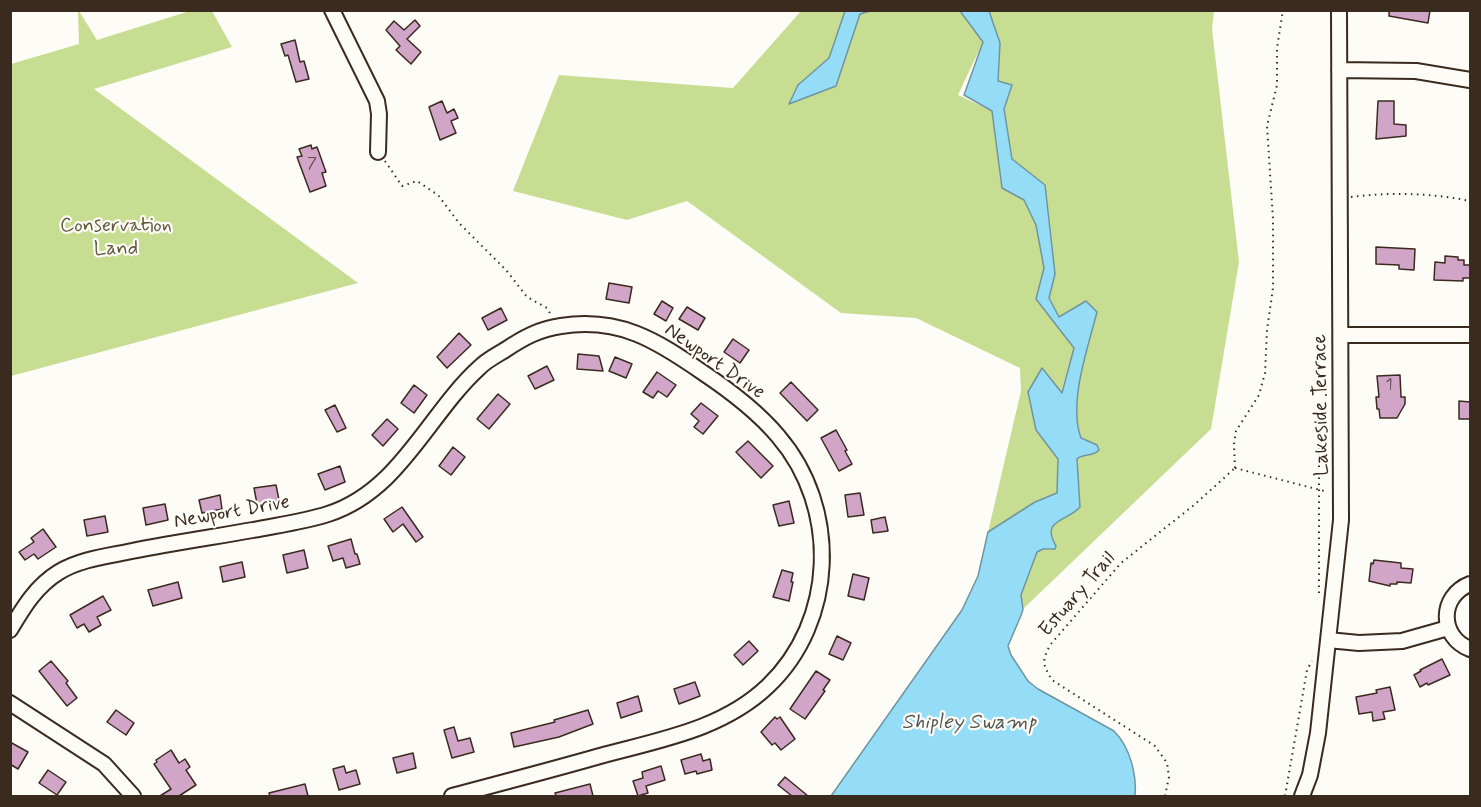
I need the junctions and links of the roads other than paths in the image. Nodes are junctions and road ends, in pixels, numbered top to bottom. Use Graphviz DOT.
graph roads {
  1 [pos="332,10"];
  2 [pos="1339,10"];
  3 [pos="1339,70"];
  4 [pos="1470,80"];
  5 [pos="378,152"];
  6 [pos="1341,335"];
  7 [pos="1470,335"];
  8 [pos="1470,584"];
  9 [pos="1448,628"];
  10 [pos="10,630"];
  11 [pos="1328,640"];
  12 [pos="1470,649"];
  13 [pos="10,703"];
  14 [pos="133,796"];
  15 [pos="452,796"];
  16 [pos="1302,796"];
  1 -- 5 [label="street"];
  2 -- 3 [label="street, Lakeside Terrace"];
  3 -- 4 [label="street"];
  3 -- 6 [label="street, Lakeside Terrace"];
  6 -- 7 [label="street"];
  6 -- 11 [label="street, Lakeside Terrace"];
  8 -- 9 [label="street"];
  9 -- 11 [label="street"];
  9 -- 12 [label="street"];
  10 -- 15 [label="street, Newport Drive"];
  11 -- 16 [label="street, Lakeside Terrace"];
  13 -- 14 [label="street"];
}
